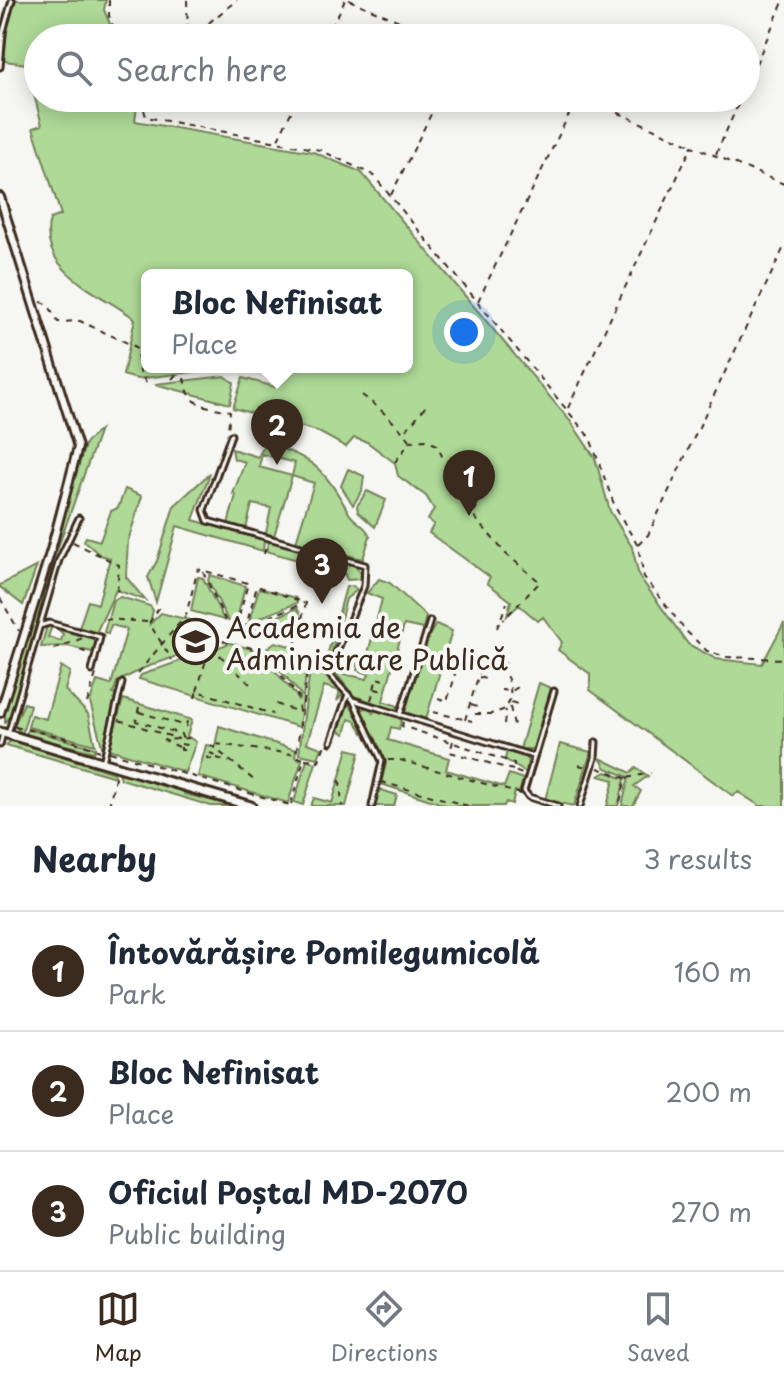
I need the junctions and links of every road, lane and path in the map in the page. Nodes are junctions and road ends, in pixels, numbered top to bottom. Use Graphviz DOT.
graph roads {
  1 [pos="12,0"];
  2 [pos="109,0"];
  3 [pos="187,0"];
  4 [pos="237,0"];
  5 [pos="347,0"];
  6 [pos="784,0"];
  7 [pos="112,24"];
  8 [pos="188,24"];
  9 [pos="207,24"];
  10 [pos="334,24"];
  11 [pos="406,24"];
  12 [pos="760,54"];
  13 [pos="0,67"];
  14 [pos="145,112"];
  15 [pos="291,112"];
  16 [pos="432,112"];
  17 [pos="570,112"];
  18 [pos="616,112"];
  19 [pos="735,112"];
  20 [pos="278,140"];
  21 [pos="692,146"];
  22 [pos="716,155"];
  23 [pos="784,184"];
  24 [pos="391,196"];
  25 [pos="0,197"];
  26 [pos="784,247"];
  27 [pos="34,300"];
  28 [pos="477,302"];
  29 [pos="178,373"];
  30 [pos="184,378"];
  31 [pos="172,379"];
  32 [pos="146,383"];
  33 [pos="362,395"];
  34 [pos="426,406"];
  35 [pos="567,409"];
  36 [pos="405,430"];
  37 [pos="231,435"];
  38 [pos="411,441"];
  39 [pos="395,462"];
  40 [pos="79,518"];
  41 [pos="268,538"];
  42 [pos="68,540"];
  43 [pos="638,546"];
  44 [pos="51,550"];
  45 [pos="264,554"];
  46 [pos="59,560"];
  47 [pos="202,570"];
  48 [pos="117,595"];
  49 [pos="0,598"];
  50 [pos="306,603"];
  51 [pos="507,603"];
  52 [pos="159,608"];
  53 [pos="105,619"];
  54 [pos="503,620"];
  55 [pos="430,621"];
  56 [pos="148,622"];
  57 [pos="40,626"];
  58 [pos="228,626"];
  59 [pos="236,628"];
  60 [pos="497,628"];
  61 [pos="94,635"];
  62 [pos="23,636"];
  63 [pos="223,641"];
  64 [pos="162,645"];
  65 [pos="295,645"];
  66 [pos="54,649"];
  67 [pos="80,650"];
  68 [pos="485,654"];
  69 [pos="96,657"];
  70 [pos="309,658"];
  71 [pos="784,659"];
  72 [pos="172,660"];
  73 [pos="490,660"];
  74 [pos="511,661"];
  75 [pos="482,662"];
  76 [pos="94,665"];
  77 [pos="448,666"];
  78 [pos="500,667"];
  79 [pos="454,668"];
  80 [pos="92,671"];
  81 [pos="138,673"];
  82 [pos="478,677"];
  83 [pos="485,679"];
  84 [pos="388,681"];
  85 [pos="122,683"];
  86 [pos="521,685"];
  87 [pos="254,688"];
  88 [pos="374,688"];
  89 [pos="501,690"];
  90 [pos="197,691"];
  91 [pos="385,691"];
  92 [pos="512,691"];
  93 [pos="554,691"];
  94 [pos="348,694"];
  95 [pos="195,698"];
  96 [pos="438,698"];
  97 [pos="353,700"];
  98 [pos="87,703"];
  99 [pos="509,703"];
  100 [pos="276,704"];
  101 [pos="469,704"];
  102 [pos="369,705"];
  103 [pos="520,705"];
  104 [pos="492,706"];
  105 [pos="139,707"];
  106 [pos="477,707"];
  107 [pos="506,709"];
  108 [pos="138,712"];
  109 [pos="433,712"];
  110 [pos="0,713"];
  111 [pos="273,714"];
  112 [pos="475,714"];
  113 [pos="491,714"];
  114 [pos="402,715"];
  115 [pos="119,720"];
  116 [pos="465,720"];
  117 [pos="187,721"];
  118 [pos="472,721"];
  119 [pos="504,724"];
  120 [pos="514,725"];
  121 [pos="6,731"];
  122 [pos="466,734"];
  123 [pos="333,736"];
  124 [pos="184,738"];
  125 [pos="190,738"];
  126 [pos="179,739"];
  127 [pos="486,740"];
  128 [pos="453,741"];
  129 [pos="331,742"];
  130 [pos="596,742"];
  131 [pos="184,744"];
  132 [pos="216,744"];
  133 [pos="0,745"];
  134 [pos="211,745"];
  135 [pos="179,747"];
  136 [pos="506,747"];
  137 [pos="187,748"];
  138 [pos="194,748"];
  139 [pos="462,748"];
  140 [pos="105,751"];
  141 [pos="204,752"];
  142 [pos="192,753"];
  143 [pos="292,754"];
  144 [pos="483,754"];
  145 [pos="208,755"];
  146 [pos="460,755"];
  147 [pos="533,756"];
  148 [pos="203,757"];
  149 [pos="304,759"];
  150 [pos="503,760"];
  151 [pos="382,761"];
  152 [pos="481,761"];
  153 [pos="103,762"];
  154 [pos="232,762"];
  155 [pos="114,765"];
  156 [pos="579,765"];
  157 [pos="590,766"];
  158 [pos="501,767"];
  159 [pos="514,771"];
  160 [pos="651,773"];
  161 [pos="527,776"];
  162 [pos="626,778"];
  163 [pos="340,780"];
  164 [pos="255,781"];
  165 [pos="379,781"];
  166 [pos="526,794"];
  167 [pos="109,806"];
  168 [pos="251,806"];
  169 [pos="292,806"];
  170 [pos="342,806"];
  171 [pos="372,806"];
  172 [pos="469,806"];
  173 [pos="558,806"];
  174 [pos="580,806"];
  175 [pos="619,806"];
  1 -- 13 [label="lane"];
  2 -- 7 [label="path"];
  3 -- 8 [label="path"];
  4 -- 9 [label="path"];
  5 -- 10 [label="path"];
  5 -- 11 [label="path"];
  6 -- 12 [label="path"];
  14 -- 20 [label="path"];
  15 -- 20 [label="path"];
  16 -- 24 [label="path"];
  17 -- 28 [label="path"];
  18 -- 21 [label="path"];
  19 -- 22 [label="path"];
  20 -- 24 [label="path"];
  21 -- 22 [label="path"];
  21 -- 35 [label="path"];
  22 -- 23 [label="path"];
  24 -- 28 [label="path"];
  25 -- 27 [label="street"];
  26 -- 43 [label="path"];
  27 -- 32 [label="path"];
  27 -- 44 [label="street"];
  28 -- 35 [label="path"];
  29 -- 31 [label="path"];
  30 -- 37 [label="path"];
  33 -- 36 [label="path"];
  34 -- 36 [label="path"];
  35 -- 43 [label="path"];
  36 -- 38 [label="path"];
  37 -- 41 [label="lane"];
  38 -- 39 [label="path"];
  38 -- 54 [label="path"];
  40 -- 42 [label="lane"];
  41 -- 45 [label="path"];
  41 -- 94 [label="lane"];
  42 -- 46 [label="lane"];
  42 -- 48 [label="path"];
  43 -- 71 [label="path"];
  44 -- 46 [label="lane"];
  44 -- 62 [label="street"];
  46 -- 57 [label="lane"];
  47 -- 58 [label="path"];
  47 -- 59 [label="path"];
  47 -- 64 [label="path"];
  49 -- 62 [label="path"];
  50 -- 50 [label="path"];
  50 -- 65 [label="path"];
  51 -- 54 [label="path"];
  52 -- 64 [label="path"];
  53 -- 56 [label="path"];
  54 -- 60 [label="path"];
  55 -- 114 [label="lane"];
  57 -- 61 [label="lane"];
  57 -- 121 [label="lane"];
  61 -- 66 [label="path"];
  61 -- 69 [label="lane"];
  62 -- 110 [label="street"];
  63 -- 100 [label="path"];
  64 -- 72 [label="path"];
  64 -- 81 [label="path"];
  67 -- 69 [label="path"];
  68 -- 75 [label="path"];
  69 -- 76 [label="lane"];
  70 -- 149 [label="path"];
  73 -- 78 [label="path"];
  74 -- 78 [label="path"];
  75 -- 79 [label="path"];
  75 -- 82 [label="path"];
  76 -- 80 [label="lane"];
  76 -- 98 [label="path"];
  77 -- 79 [label="path"];
  78 -- 92 [label="path"];
  79 -- 96 [label="path"];
  82 -- 83 [label="path"];
  82 -- 101 [label="path"];
  84 -- 88 [label="path"];
  85 -- 140 [label="lane"];
  86 -- 92 [label="path"];
  87 -- 90 [label="path"];
  88 -- 91 [label="path"];
  88 -- 102 [label="path"];
  89 -- 92 [label="path"];
  90 -- 95 [label="path"];
  90 -- 111 [label="path"];
  92 -- 99 [label="path"];
  93 -- 147 [label="lane"];
  94 -- 97 [label="lane"];
  94 -- 123 [label="lane"];
  97 -- 102 [label="lane"];
  97 -- 151 [label="lane"];
  99 -- 103 [label="path"];
  99 -- 107 [label="path"];
  99 -- 120 [label="path"];
  101 -- 106 [label="path"];
  101 -- 116 [label="path"];
  102 -- 114 [label="lane"];
  104 -- 113 [label="path"];
  105 -- 108 [label="path"];
  107 -- 113 [label="path"];
  107 -- 119 [label="path"];
  108 -- 117 [label="path"];
  108 -- 124 [label="path"];
  109 -- 116 [label="path"];
  112 -- 113 [label="path"];
  114 -- 122 [label="lane"];
  114 -- 128 [label="path"];
  115 -- 126 [label="path"];
  116 -- 118 [label="path"];
  121 -- 133 [label="lane"];
  121 -- 140 [label="path"];
  121 -- 153 [label="street"];
  122 -- 127 [label="lane"];
  122 -- 139 [label="path"];
  123 -- 129 [label="lane"];
  123 -- 149 [label="path"];
  124 -- 125 [label="path"];
  124 -- 126 [label="path"];
  124 -- 131 [label="path"];
  126 -- 135 [label="path"];
  127 -- 136 [label="lane"];
  127 -- 144 [label="path"];
  128 -- 139 [label="path"];
  128 -- 146 [label="path"];
  130 -- 157 [label="lane"];
  131 -- 135 [label="path"];
  131 -- 137 [label="path"];
  132 -- 143 [label="path"];
  134 -- 154 [label="path"];
  135 -- 137 [label="path"];
  136 -- 147 [label="lane"];
  136 -- 150 [label="path"];
  137 -- 138 [label="path"];
  137 -- 142 [label="path"];
  139 -- 144 [label="path"];
  139 -- 146 [label="path"];
  140 -- 153 [label="lane"];
  140 -- 169 [label="path"];
  141 -- 145 [label="path"];
  144 -- 150 [label="path"];
  144 -- 152 [label="path"];
  145 -- 148 [label="path"];
  145 -- 154 [label="path"];
  146 -- 152 [label="path"];
  147 -- 161 [label="lane"];
  149 -- 169 [label="path"];
  150 -- 158 [label="path"];
  150 -- 159 [label="path"];
  151 -- 165 [label="lane"];
  151 -- 166 [label="path"];
  152 -- 158 [label="path"];
  153 -- 155 [label="street"];
  154 -- 164 [label="path"];
  155 -- 167 [label="path"];
  155 -- 168 [label="street"];
  156 -- 157 [label="path"];
  157 -- 162 [label="path"];
  157 -- 174 [label="lane"];
  158 -- 159 [label="path"];
  159 -- 161 [label="path"];
  160 -- 162 [label="path"];
  161 -- 166 [label="lane"];
  162 -- 175 [label="path"];
  163 -- 170 [label="path"];
  165 -- 171 [label="lane"];
  165 -- 172 [label="path"];
  166 -- 173 [label="lane"];
}
